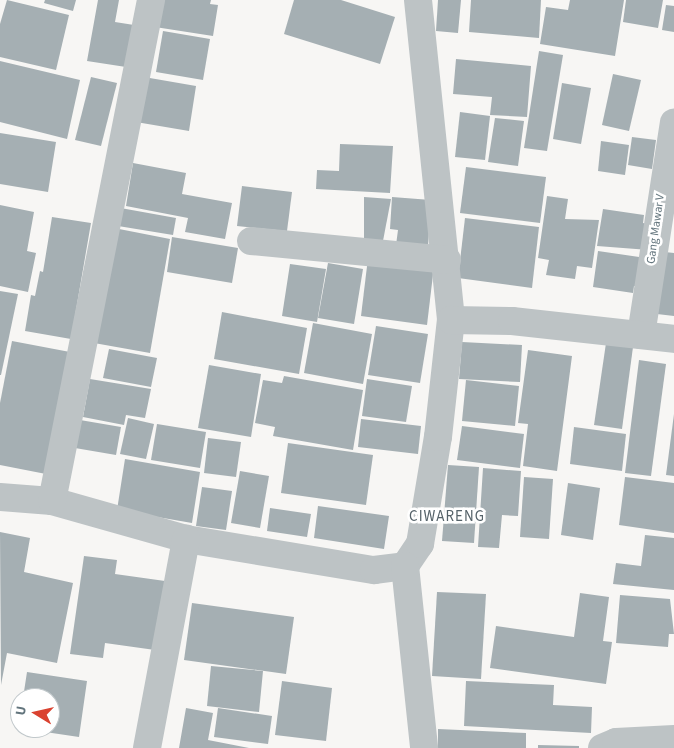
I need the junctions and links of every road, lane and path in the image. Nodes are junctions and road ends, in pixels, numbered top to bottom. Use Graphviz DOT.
graph roads {
  1 [pos="151,0"];
  2 [pos="418,0"];
  3 [pos="674,123"];
  4 [pos="251,241"];
  5 [pos="447,260"];
  6 [pos="451,320"];
  7 [pos="641,335"];
  8 [pos="674,339"];
  9 [pos="0,497"];
  10 [pos="52,501"];
  11 [pos="186,539"];
  12 [pos="405,566"];
  13 [pos="674,739"];
  14 [pos="147,748"];
  15 [pos="424,748"];
  16 [pos="602,748"];
  1 -- 10 [label="street"];
  2 -- 5 [label="street"];
  3 -- 7 [label="street, Gang Mawar V"];
  4 -- 5 [label="street"];
  5 -- 6 [label="street"];
  6 -- 7 [label="street"];
  6 -- 12 [label="street"];
  7 -- 8 [label="street"];
  9 -- 10 [label="street"];
  10 -- 11 [label="street"];
  11 -- 12 [label="street"];
  11 -- 14 [label="street"];
  12 -- 15 [label="street"];
  13 -- 16 [label="street"];
}
